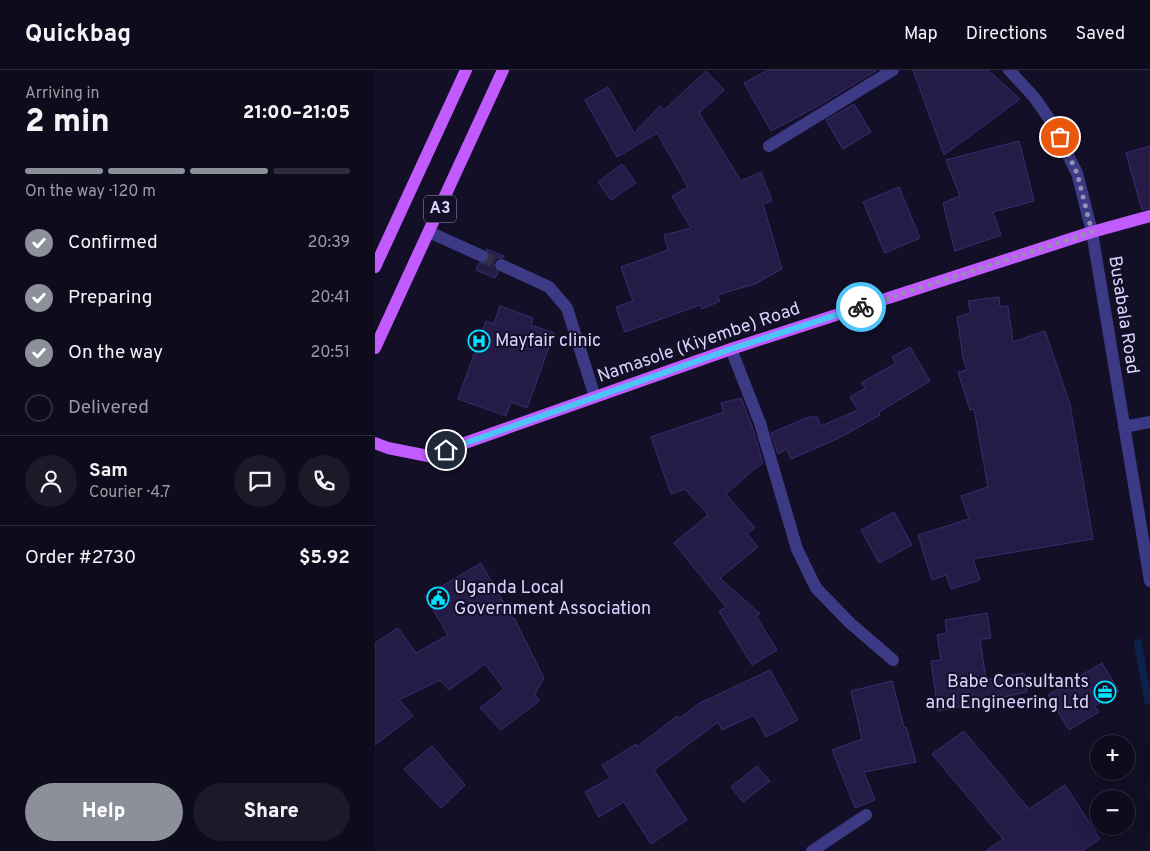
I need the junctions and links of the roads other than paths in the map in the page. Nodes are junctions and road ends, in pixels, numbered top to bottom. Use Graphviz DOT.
graph roads {
  1 [pos="466,70"];
  2 [pos="503,70"];
  3 [pos="893,70"];
  4 [pos="1009,70"];
  5 [pos="769,146"];
  6 [pos="1150,216"];
  7 [pos="429,232"];
  8 [pos="1092,232"];
  9 [pos="481,256"];
  10 [pos="501,264"];
  11 [pos="375,266"];
  12 [pos="375,348"];
  13 [pos="731,349"];
  14 [pos="595,397"];
  15 [pos="1150,422"];
  16 [pos="1124,427"];
  17 [pos="375,444"];
  18 [pos="1150,581"];
  19 [pos="893,660"];
  20 [pos="866,816"];
  21 [pos="812,851"];
  1 -- 11 [label="main road, A3"];
  2 -- 7 [label="main road, A3"];
  3 -- 5 [label="street"];
  4 -- 8 [label="street, Busabala Road"];
  6 -- 8 [label="main road, Namasole (Kiyembe) Road"];
  7 -- 9 [label="street"];
  7 -- 12 [label="main road, A3"];
  8 -- 13 [label="main road, Namasole (Kiyembe) Road"];
  8 -- 16 [label="street, Busabala Road"];
  10 -- 14 [label="street"];
  13 -- 14 [label="main road, Namasole (Kiyembe) Road"];
  13 -- 19 [label="street"];
  14 -- 17 [label="main road, Namasole (Kiyembe) Road"];
  15 -- 16 [label="street"];
  16 -- 18 [label="street, Busabala Road"];
  20 -- 21 [label="street"];
}
